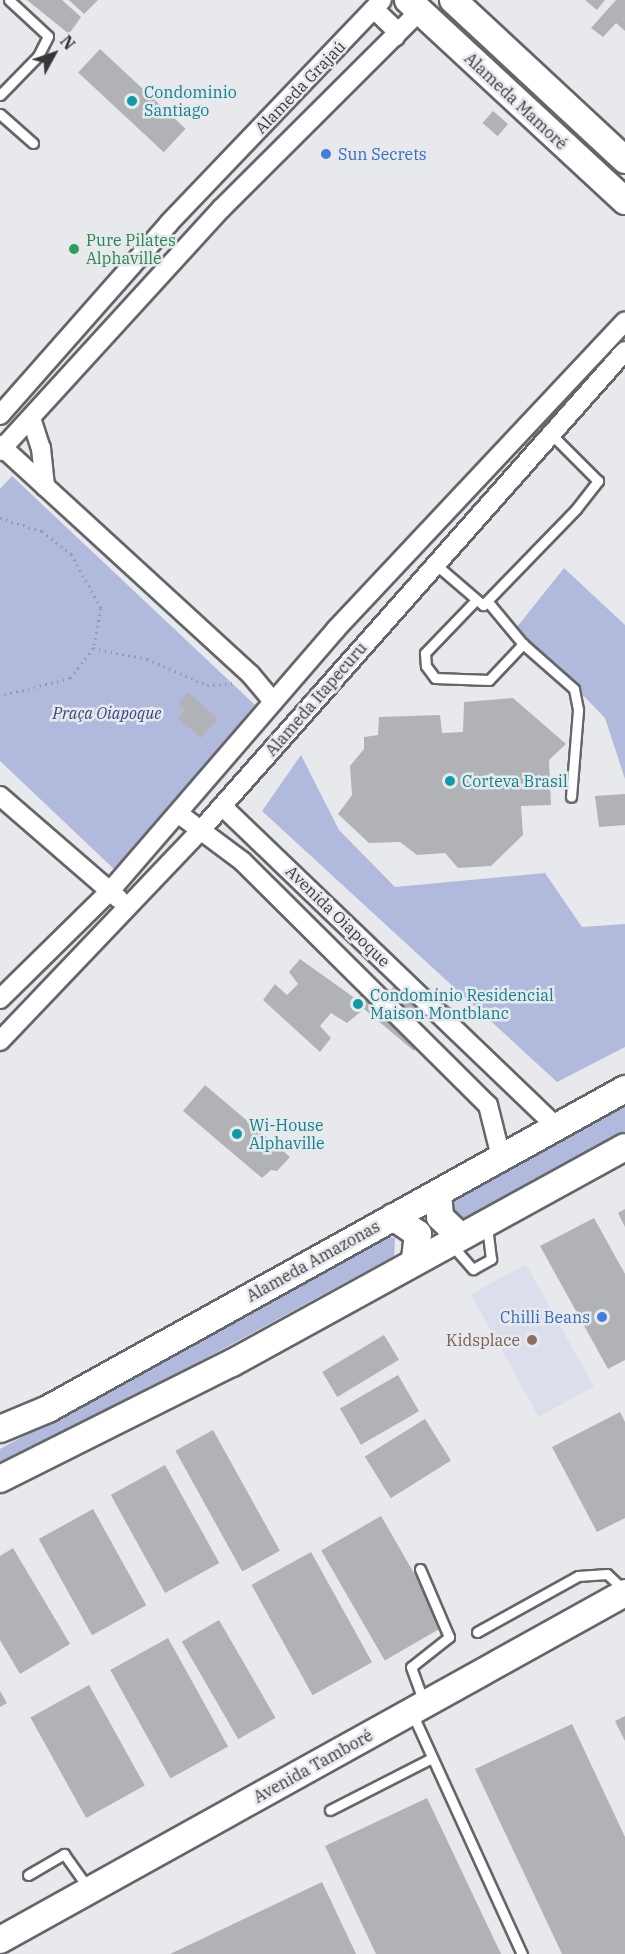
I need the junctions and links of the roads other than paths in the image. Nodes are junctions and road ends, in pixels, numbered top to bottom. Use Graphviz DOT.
graph roads {
  1 [pos="9,0"];
  2 [pos="453,0"];
  3 [pos="378,4"];
  4 [pos="414,6"];
  5 [pos="395,37"];
  6 [pos="0,95"];
  7 [pos="0,114"];
  8 [pos="595,133"];
  9 [pos="33,143"];
  10 [pos="575,156"];
  11 [pos="625,160"];
  12 [pos="225,165"];
  13 [pos="245,185"];
  14 [pos="203,187"];
  15 [pos="625,201"];
  16 [pos="221,209"];
  17 [pos="625,216"];
  18 [pos="625,321"];
  19 [pos="83,326"];
  20 [pos="101,343"];
  21 [pos="625,351"];
  22 [pos="0,415"];
  23 [pos="31,418"];
  24 [pos="550,433"];
  25 [pos="1,448"];
  26 [pos="45,487"];
  27 [pos="434,563"];
  28 [pos="474,602"];
  29 [pos="488,602"];
  30 [pos="336,629"];
  31 [pos="323,643"];
  32 [pos="523,644"];
  33 [pos="357,653"];
  34 [pos="344,667"];
  35 [pos="273,701"];
  36 [pos="0,796"];
  37 [pos="570,797"];
  38 [pos="222,806"];
  39 [pos="179,814"];
  40 [pos="200,831"];
  41 [pos="110,891"];
  42 [pos="129,906"];
  43 [pos="0,999"];
  44 [pos="0,1041"];
  45 [pos="517,1087"];
  46 [pos="625,1089"];
  47 [pos="488,1105"];
  48 [pos="557,1127"];
  49 [pos="625,1147"];
  50 [pos="501,1156"];
  51 [pos="438,1193"];
  52 [pos="393,1217"];
  53 [pos="486,1223"];
  54 [pos="455,1239"];
  55 [pos="415,1258"];
  56 [pos="0,1429"];
  57 [pos="2,1477"];
  58 [pos="420,1569"];
  59 [pos="625,1592"];
  60 [pos="477,1632"];
  61 [pos="418,1708"];
  62 [pos="430,1759"];
  63 [pos="330,1810"];
  64 [pos="28,1875"];
  65 [pos="89,1890"];
  66 [pos="0,1940"];
  67 [pos="522,1954"];
  1 -- 6 [label="lane"];
  2 -- 8 [label="main road, Alameda Mamoré"];
  3 -- 5 [label="street, Alameda Grajaú"];
  3 -- 12 [label="street, Alameda Grajaú"];
  4 -- 5 [label="street, Alameda Grajaú"];
  4 -- 10 [label="main road, Alameda Mamoré"];
  5 -- 13 [label="street, Alameda Grajaú"];
  7 -- 9 [label="lane"];
  8 -- 10 [label="main road"];
  8 -- 11 [label="main road, Alameda Mamoré"];
  10 -- 15 [label="main road, Alameda Mamoré"];
  10 -- 17 [label="lane"];
  12 -- 13 [label="street"];
  12 -- 14 [label="street, Alameda Grajaú"];
  13 -- 16 [label="street, Alameda Grajaú"];
  14 -- 16 [label="street"];
  14 -- 19 [label="street, Alameda Grajaú"];
  16 -- 20 [label="street, Alameda Grajaú"];
  18 -- 30 [label="street, Alameda Itapecuru"];
  19 -- 20 [label="street"];
  19 -- 22 [label="street, Alameda Grajaú"];
  20 -- 23 [label="street, Alameda Grajaú"];
  21 -- 24 [label="street, Alameda Itapecuru"];
  23 -- 25 [label="street, Alameda Grajaú"];
  23 -- 26 [label="street"];
  24 -- 27 [label="street, Alameda Itapecuru"];
  24 -- 29 [label="lane"];
  25 -- 26 [label="street"];
  26 -- 35 [label="street"];
  27 -- 28 [label="lane"];
  27 -- 33 [label="street, Alameda Itapecuru"];
  28 -- 29 [label="lane"];
  28 -- 32 [label="lane"];
  29 -- 32 [label="lane"];
  30 -- 31 [label="street, Alameda Itapecuru"];
  30 -- 33 [label="street"];
  31 -- 34 [label="street"];
  31 -- 35 [label="street, Alameda Itapecuru"];
  32 -- 37 [label="lane"];
  33 -- 34 [label="street, Alameda Itapecuru"];
  34 -- 38 [label="street, Alameda Itapecuru"];
  35 -- 39 [label="street, Alameda Itapecuru"];
  36 -- 41 [label="street"];
  38 -- 40 [label="street, Alameda Itapecuru"];
  38 -- 45 [label="street, Avenida Oiapoque"];
  39 -- 40 [label="street, Avenida Oiapoque"];
  39 -- 41 [label="street, Alameda Itapecuru"];
  40 -- 42 [label="street, Alameda Itapecuru"];
  40 -- 47 [label="street, Avenida Oiapoque"];
  41 -- 42 [label="street"];
  41 -- 43 [label="street, Alameda Itapecuru"];
  42 -- 44 [label="street, Alameda Itapecuru"];
  45 -- 47 [label="street"];
  45 -- 48 [label="street, Avenida Oiapoque"];
  46 -- 48 [label="main road, Alameda Amazonas"];
  47 -- 50 [label="street"];
  48 -- 50 [label="main road, Alameda Amazonas"];
  49 -- 53 [label="main road"];
  50 -- 51 [label="main road, Alameda Amazonas"];
  51 -- 52 [label="main road, Alameda Amazonas"];
  51 -- 54 [label="main road"];
  52 -- 55 [label="main road"];
  52 -- 56 [label="main road, Alameda Amazonas"];
  53 -- 54 [label="main road"];
  53 -- 54 [label="lane"];
  54 -- 55 [label="main road"];
  55 -- 57 [label="main road"];
  58 -- 61 [label="lane"];
  59 -- 60 [label="lane"];
  59 -- 61 [label="main road, Avenida Tamboré"];
  61 -- 62 [label="lane"];
  61 -- 65 [label="main road, Avenida Tamboré"];
  62 -- 63 [label="lane"];
  62 -- 67 [label="lane"];
  64 -- 65 [label="lane"];
  65 -- 66 [label="main road, Avenida Tamboré"];
}
